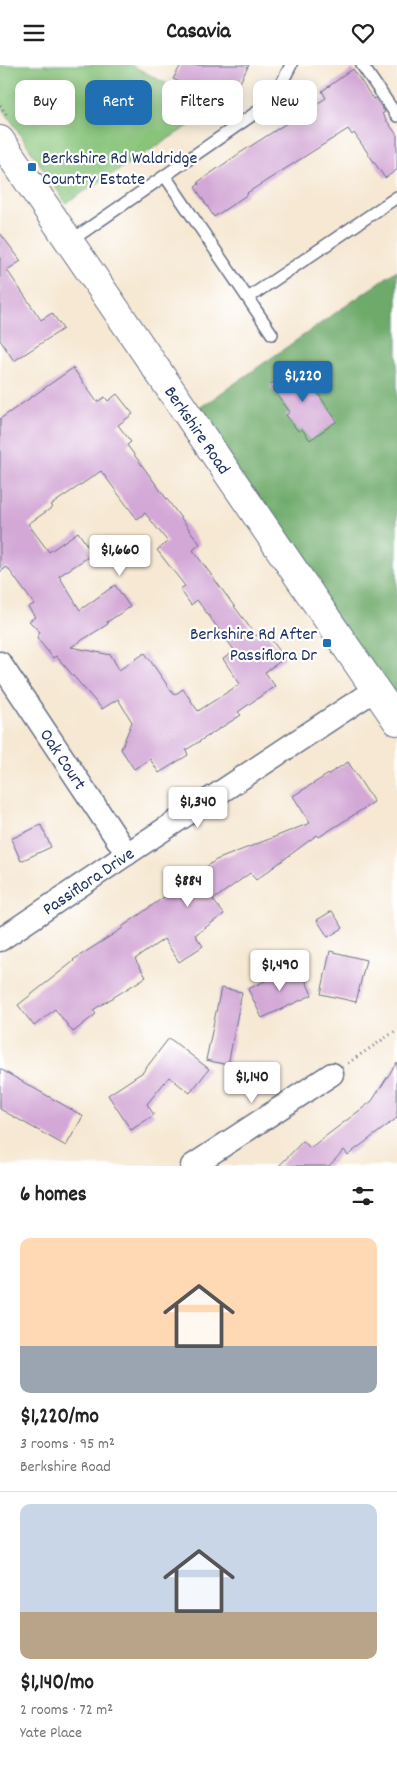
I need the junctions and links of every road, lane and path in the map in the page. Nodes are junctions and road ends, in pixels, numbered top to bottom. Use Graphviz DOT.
graph roads {
  1 [pos="291,65"];
  2 [pos="362,65"];
  3 [pos="397,116"];
  4 [pos="0,140"];
  5 [pos="165,176"];
  6 [pos="397,197"];
  7 [pos="69,242"];
  8 [pos="248,299"];
  9 [pos="272,334"];
  10 [pos="0,663"];
  11 [pos="376,689"];
  12 [pos="397,721"];
  13 [pos="127,854"];
  14 [pos="0,940"];
  15 [pos="397,1030"];
  16 [pos="332,1074"];
  17 [pos="192,1166"];
  1 -- 5 [label="lane"];
  2 -- 3 [label="lane"];
  4 -- 7 [label="main road, Berkshire Road"];
  5 -- 7 [label="lane"];
  5 -- 8 [label="lane"];
  6 -- 8 [label="lane"];
  7 -- 11 [label="main road, Berkshire Road"];
  8 -- 9 [label="lane"];
  10 -- 13 [label="street, Oak Court"];
  11 -- 12 [label="main road, Berkshire Road"];
  11 -- 13 [label="street, Passiflora Drive"];
  13 -- 14 [label="street, Passiflora Drive"];
  15 -- 16 [label="path"];
  16 -- 17 [label="street"];
}
